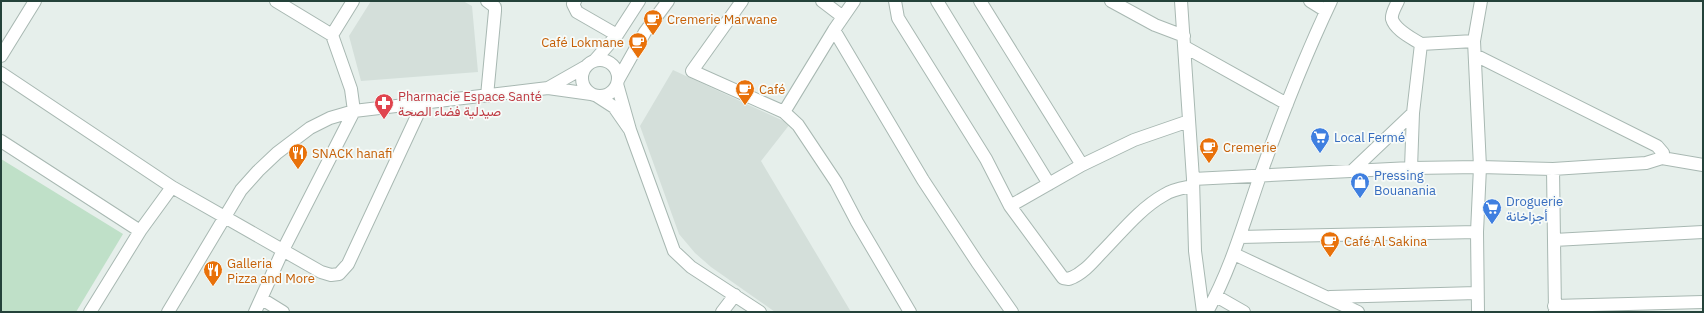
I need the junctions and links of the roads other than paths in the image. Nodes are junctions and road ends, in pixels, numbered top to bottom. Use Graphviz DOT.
graph roads {
  1 [pos="35,1"];
  2 [pos="276,1"];
  3 [pos="353,1"];
  4 [pos="575,1"];
  5 [pos="639,1"];
  6 [pos="668,1"];
  7 [pos="742,1"];
  8 [pos="822,1"];
  9 [pos="854,1"];
  10 [pos="895,1"];
  11 [pos="937,1"];
  12 [pos="980,1"];
  13 [pos="1111,1"];
  14 [pos="1181,1"];
  15 [pos="1310,1"];
  16 [pos="1398,1"];
  17 [pos="1481,1"];
  18 [pos="493,3"];
  19 [pos="1329,6"];
  20 [pos="843,17"];
  21 [pos="834,30"];
  22 [pos="332,35"];
  23 [pos="617,35"];
  24 [pos="1474,41"];
  25 [pos="1184,42"];
  26 [pos="1420,44"];
  27 [pos="1475,55"];
  28 [pos="1,56"];
  29 [pos="595,60"];
  30 [pos="585,67"];
  31 [pos="1,73"];
  32 [pos="618,82"];
  33 [pos="548,88"];
  34 [pos="594,95"];
  35 [pos="487,96"];
  36 [pos="422,103"];
  37 [pos="1287,104"];
  38 [pos="354,112"];
  39 [pos="784,112"];
  40 [pos="1413,113"];
  41 [pos="1189,121"];
  42 [pos="630,130"];
  43 [pos="1,141"];
  44 [pos="1662,158"];
  45 [pos="1082,165"];
  46 [pos="1703,165"];
  47 [pos="1480,167"];
  48 [pos="1411,168"];
  49 [pos="1553,169"];
  50 [pos="1353,170"];
  51 [pos="1260,177"];
  52 [pos="1193,182"];
  53 [pos="1049,184"];
  54 [pos="172,187"];
  55 [pos="1010,206"];
  56 [pos="225,216"];
  57 [pos="140,231"];
  58 [pos="1477,232"];
  59 [pos="1703,232"];
  60 [pos="1240,237"];
  61 [pos="1554,240"];
  62 [pos="283,250"];
  63 [pos="1234,254"];
  64 [pos="1477,293"];
  65 [pos="735,295"];
  66 [pos="1216,296"];
  67 [pos="1330,297"];
  68 [pos="262,299"];
  69 [pos="1703,302"];
  70 [pos="1554,309"];
  71 [pos="90,312"];
  72 [pos="168,312"];
  73 [pos="255,312"];
  74 [pos="284,312"];
  75 [pos="722,312"];
  76 [pos="760,312"];
  77 [pos="910,312"];
  78 [pos="1012,312"];
  79 [pos="1203,312"];
  80 [pos="1207,312"];
  81 [pos="1244,312"];
  82 [pos="1358,312"];
  83 [pos="1478,312"];
  1 -- 28 [label="street"];
  2 -- 22 [label="street"];
  3 -- 22 [label="street"];
  4 -- 23 [label="street"];
  5 -- 23 [label="street"];
  6 -- 32 [label="street"];
  7 -- 39 [label="street"];
  8 -- 20 [label="street"];
  9 -- 20 [label="street"];
  10 -- 55 [label="street"];
  11 -- 53 [label="street"];
  12 -- 45 [label="street"];
  13 -- 25 [label="street"];
  14 -- 25 [label="street"];
  15 -- 19 [label="street"];
  16 -- 26 [label="street"];
  17 -- 24 [label="street"];
  18 -- 35 [label="street"];
  19 -- 37 [label="street"];
  20 -- 21 [label="street"];
  21 -- 39 [label="street"];
  21 -- 78 [label="street"];
  22 -- 38 [label="street"];
  23 -- 29 [label="street"];
  24 -- 26 [label="street"];
  24 -- 27 [label="street"];
  25 -- 37 [label="street"];
  25 -- 41 [label="street"];
  26 -- 40 [label="street"];
  27 -- 44 [label="street"];
  27 -- 47 [label="street"];
  29 -- 30 [label="street"];
  29 -- 32 [label="street"];
  30 -- 33 [label="street"];
  30 -- 34 [label="street"];
  31 -- 54 [label="street"];
  32 -- 34 [label="street"];
  32 -- 42 [label="street"];
  33 -- 34 [label="street"];
  33 -- 35 [label="street"];
  34 -- 42 [label="street"];
  35 -- 36 [label="street"];
  36 -- 38 [label="street"];
  36 -- 62 [label="street"];
  37 -- 51 [label="street"];
  38 -- 56 [label="street"];
  38 -- 62 [label="street"];
  39 -- 77 [label="street"];
  40 -- 48 [label="street"];
  40 -- 50 [label="street"];
  41 -- 45 [label="street"];
  41 -- 52 [label="street"];
  42 -- 65 [label="street"];
  43 -- 57 [label="street"];
  44 -- 46 [label="street"];
  44 -- 49 [label="street"];
  45 -- 53 [label="street"];
  47 -- 48 [label="street"];
  47 -- 49 [label="street"];
  47 -- 58 [label="street"];
  48 -- 50 [label="street"];
  49 -- 61 [label="street"];
  50 -- 51 [label="street"];
  51 -- 52 [label="street"];
  51 -- 60 [label="street"];
  52 -- 55 [label="street"];
  52 -- 79 [label="street"];
  53 -- 55 [label="street"];
  54 -- 56 [label="street"];
  54 -- 57 [label="street"];
  56 -- 62 [label="street"];
  56 -- 72 [label="street"];
  57 -- 71 [label="street"];
  58 -- 60 [label="street"];
  58 -- 64 [label="street"];
  59 -- 61 [label="street"];
  60 -- 63 [label="street"];
  61 -- 70 [label="street"];
  62 -- 68 [label="street"];
  63 -- 66 [label="street"];
  63 -- 67 [label="street"];
  64 -- 67 [label="street"];
  64 -- 83 [label="street"];
  65 -- 75 [label="street"];
  65 -- 76 [label="street"];
  66 -- 80 [label="street"];
  66 -- 81 [label="street"];
  67 -- 82 [label="street"];
  68 -- 73 [label="street"];
  68 -- 74 [label="street"];
  69 -- 70 [label="street"];
}
